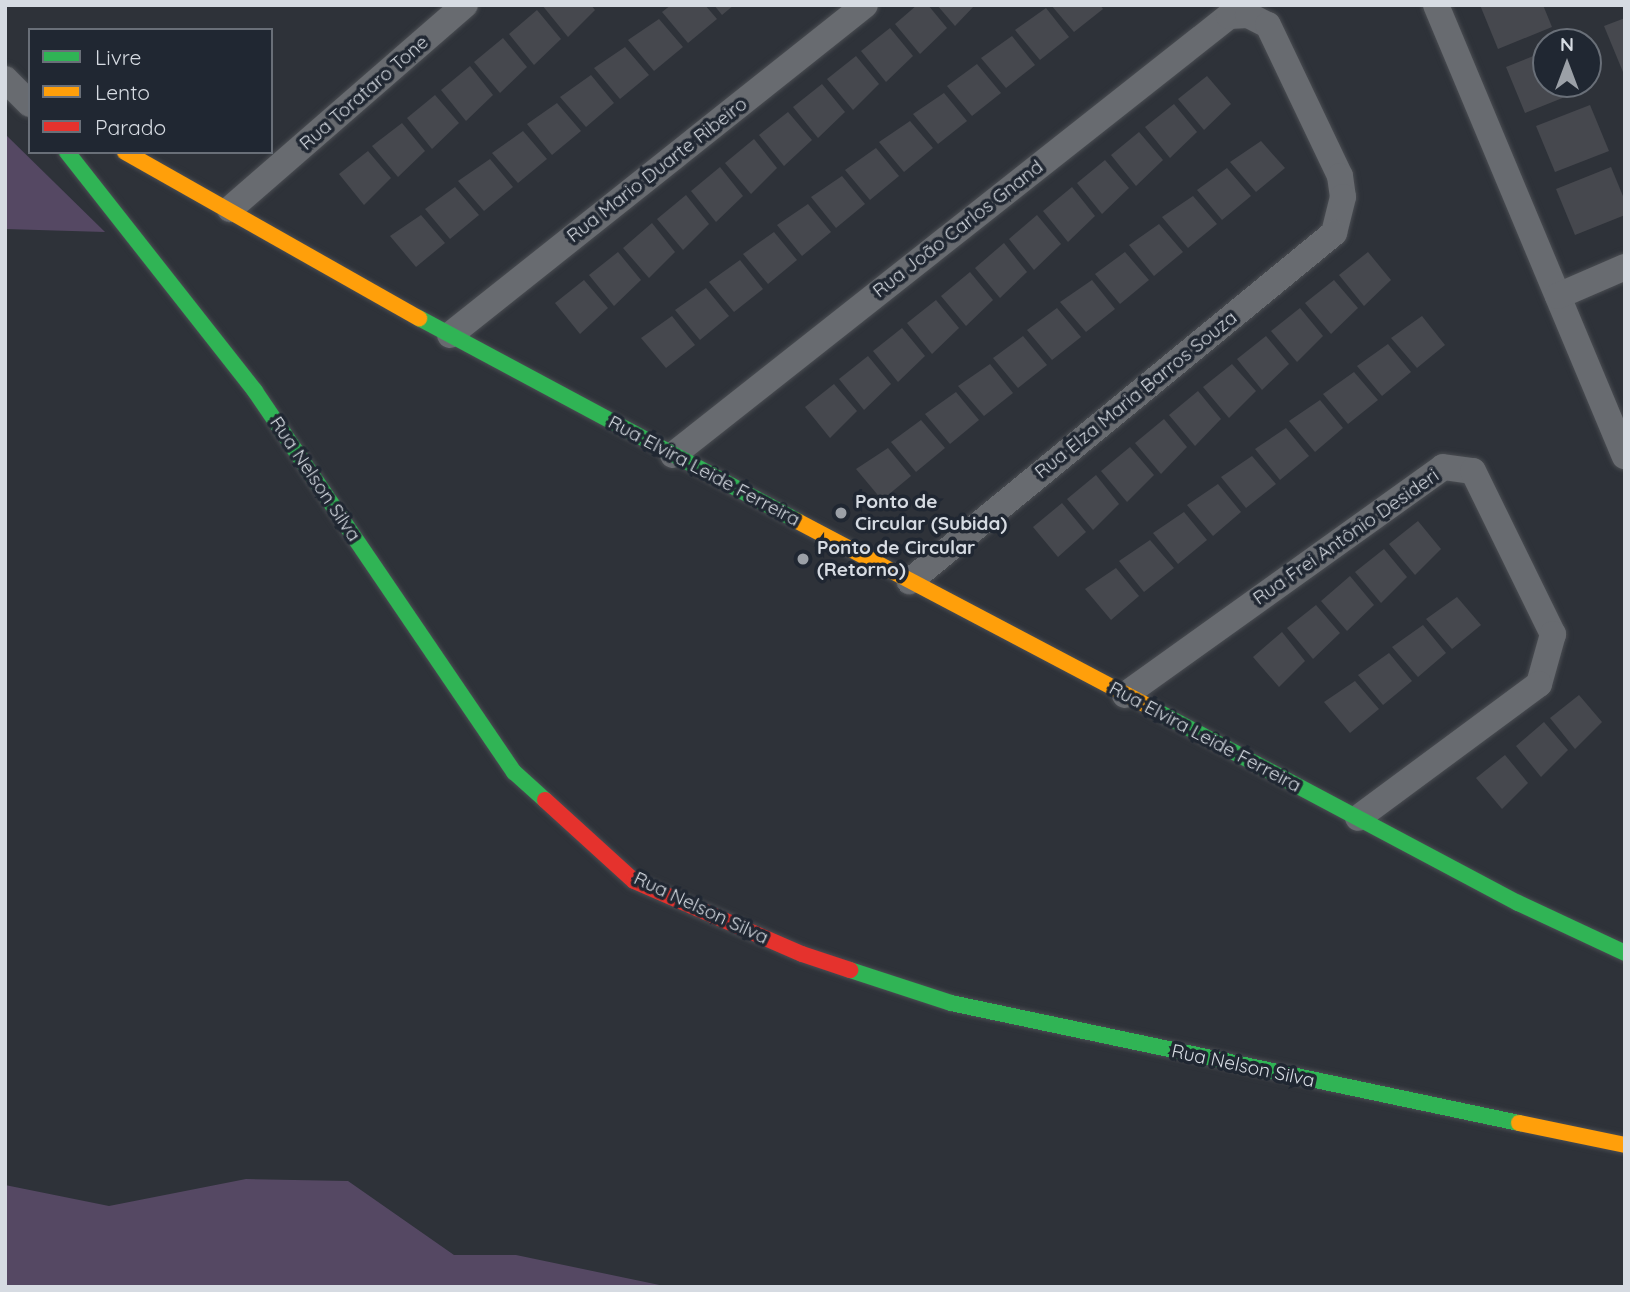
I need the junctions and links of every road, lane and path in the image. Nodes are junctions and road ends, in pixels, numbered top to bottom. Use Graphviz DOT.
graph roads {
  1 [pos="465,5"];
  2 [pos="865,5"];
  3 [pos="1436,5"];
  4 [pos="1248,15"];
  5 [pos="5,79"];
  6 [pos="28,101"];
  7 [pos="69,154"];
  8 [pos="129,154"];
  9 [pos="230,209"];
  10 [pos="1625,267"];
  11 [pos="1558,296"];
  12 [pos="450,335"];
  13 [pos="673,455"];
  14 [pos="1625,456"];
  15 [pos="910,581"];
  16 [pos="1125,695"];
  17 [pos="1358,818"];
  18 [pos="1625,953"];
  19 [pos="1625,1145"];
  1 -- 9 [label="street, Rua Torataro Tone"];
  2 -- 12 [label="street, Rua Mario Duarte Ribeiro"];
  3 -- 11 [label="street"];
  4 -- 13 [label="street, Rua João Carlos Gnand"];
  4 -- 15 [label="street, Rua Elza Maria Barros Souza"];
  5 -- 6 [label="street"];
  7 -- 19 [label="street, Rua Nelson Silva"];
  8 -- 9 [label="street, Rua Elvira Leide Ferreira"];
  9 -- 12 [label="street, Rua Elvira Leide Ferreira"];
  10 -- 11 [label="street"];
  11 -- 14 [label="street"];
  12 -- 13 [label="street, Rua Elvira Leide Ferreira"];
  13 -- 15 [label="street, Rua Elvira Leide Ferreira"];
  15 -- 16 [label="street, Rua Elvira Leide Ferreira"];
  16 -- 17 [label="street, Rua Elvira Leide Ferreira"];
  16 -- 17 [label="street, Rua Frei Antônio Desideri"];
  17 -- 18 [label="street, Rua Elvira Leide Ferreira"];
}
